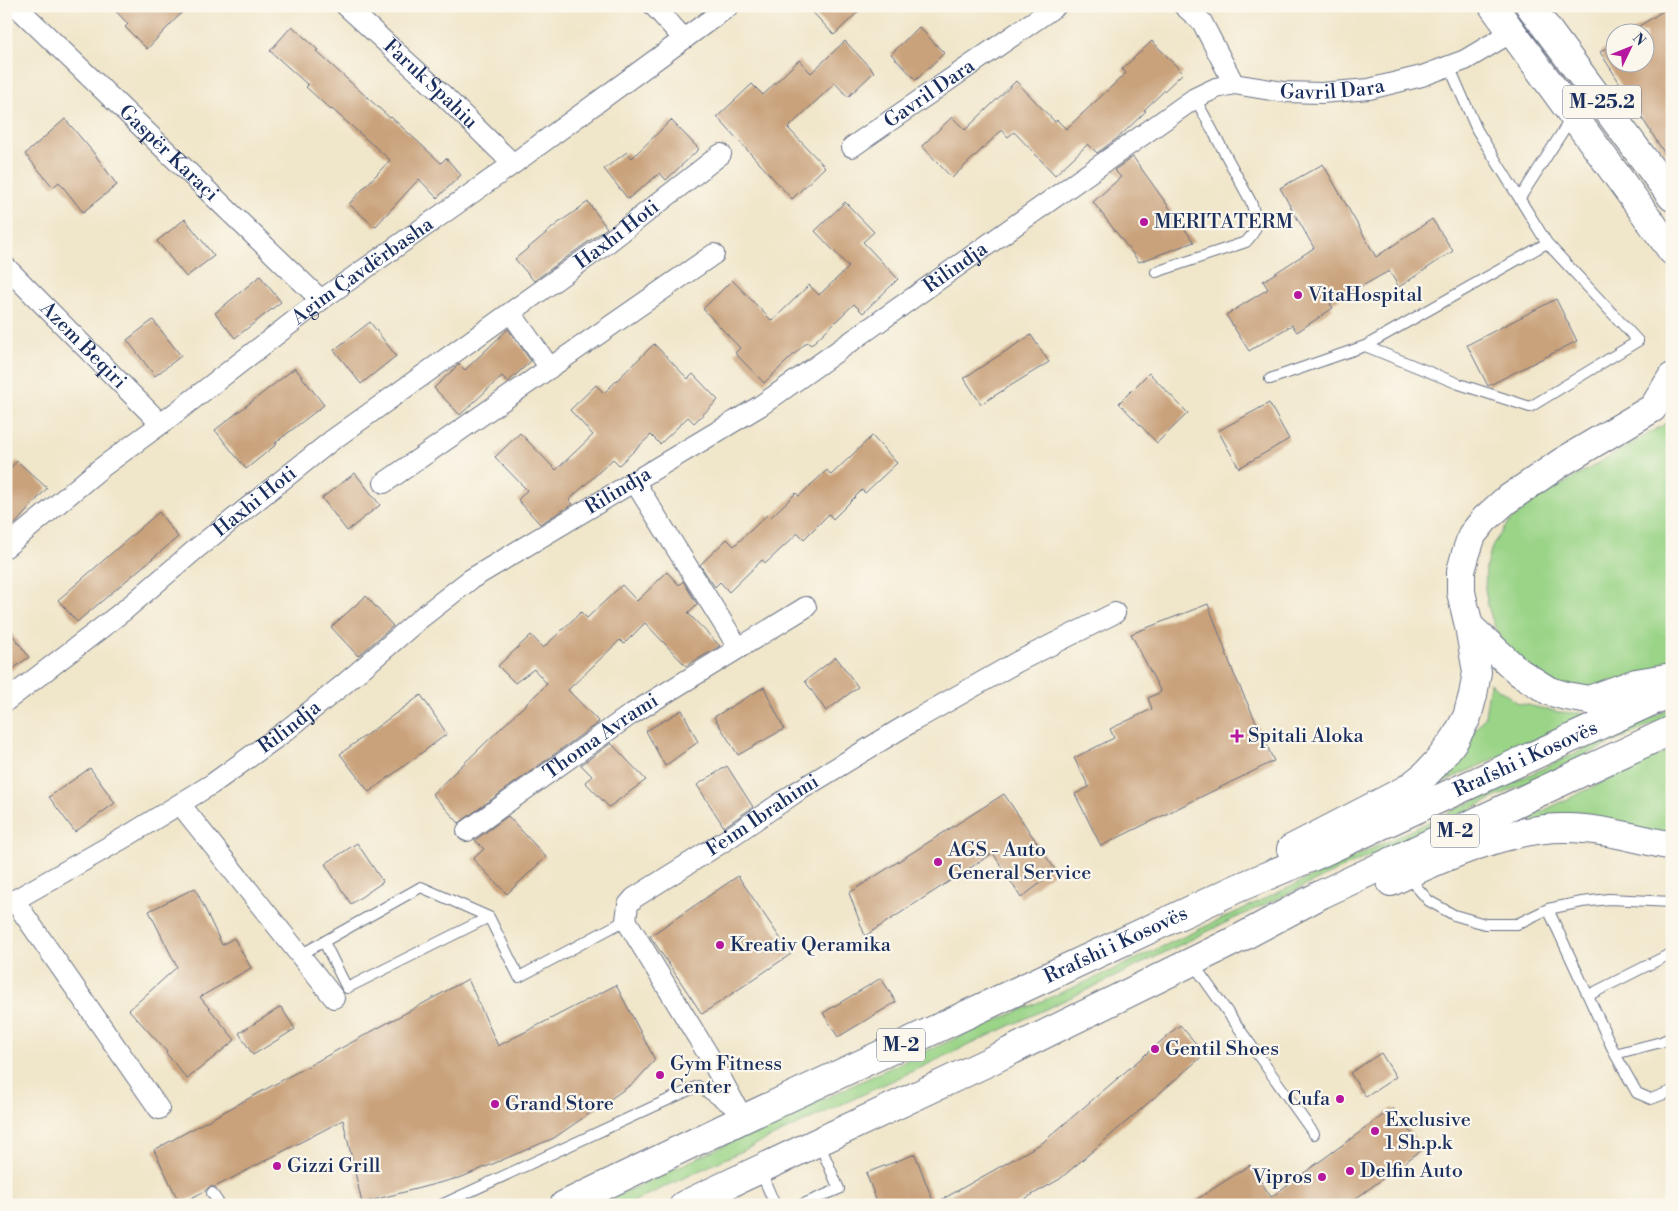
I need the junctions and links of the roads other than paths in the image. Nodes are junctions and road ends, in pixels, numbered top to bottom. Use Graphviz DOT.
graph roads {
  1 [pos="16,6"];
  2 [pos="346,6"];
  3 [pos="654,6"];
  4 [pos="729,6"];
  5 [pos="1056,6"];
  6 [pos="1184,6"];
  7 [pos="1493,6"];
  8 [pos="1530,6"];
  9 [pos="1512,32"];
  10 [pos="684,39"];
  11 [pos="1449,66"];
  12 [pos="1234,84"];
  13 [pos="1195,98"];
  14 [pos="1572,116"];
  15 [pos="852,147"];
  16 [pos="721,154"];
  17 [pos="513,164"];
  18 [pos="1670,191"];
  19 [pos="1520,198"];
  20 [pos="1547,243"];
  21 [pos="1672,251"];
  22 [pos="714,254"];
  23 [pos="6,267"];
  24 [pos="1156,272"];
  25 [pos="321,300"];
  26 [pos="511,314"];
  27 [pos="1364,346"];
  28 [pos="550,368"];
  29 [pos="1672,376"];
  30 [pos="1270,379"];
  31 [pos="1662,408"];
  32 [pos="161,424"];
  33 [pos="634,481"];
  34 [pos="384,483"];
  35 [pos="6,547"];
  36 [pos="806,607"];
  37 [pos="1115,613"];
  38 [pos="1469,626"];
  39 [pos="738,647"];
  40 [pos="1672,677"];
  41 [pos="1672,692"];
  42 [pos="6,701"];
  43 [pos="1672,730"];
  44 [pos="180,804"];
  45 [pos="467,831"];
  46 [pos="1672,846"];
  47 [pos="1406,875"];
  48 [pos="1238,888"];
  49 [pos="10,902"];
  50 [pos="1672,902"];
  51 [pos="1548,909"];
  52 [pos="489,917"];
  53 [pos="626,920"];
  54 [pos="1240,938"];
  55 [pos="324,942"];
  56 [pos="1672,953"];
  57 [pos="300,955"];
  58 [pos="1192,961"];
  59 [pos="1589,995"];
  60 [pos="334,998"];
  61 [pos="1672,1037"];
  62 [pos="1616,1054"];
  63 [pos="1672,1090"];
  64 [pos="159,1109"];
  65 [pos="743,1119"];
  66 [pos="1314,1134"];
  67 [pos="819,1141"];
  68 [pos="760,1169"];
  69 [pos="212,1193"];
  70 [pos="692,1203"];
  71 [pos="220,1205"];
  72 [pos="441,1205"];
  73 [pos="564,1205"];
  74 [pos="775,1205"];
  75 [pos="801,1205"];
  1 -- 25 [label="street, Gaspër Karaçi"];
  2 -- 17 [label="street, Faruk Spahiu"];
  3 -- 10 [label="street"];
  4 -- 10 [label="street, Agim Çavdërbasha"];
  5 -- 15 [label="street, Gavril Dara"];
  6 -- 12 [label="street"];
  7 -- 9 [label="main road, M-25.2"];
  8 -- 18 [label="main road, M-25.2"];
  9 -- 11 [label="street, Gavril Dara"];
  9 -- 14 [label="main road, M-25.2"];
  10 -- 17 [label="street, Agim Çavdërbasha"];
  11 -- 12 [label="street, Gavril Dara"];
  11 -- 19 [label="lane"];
  12 -- 13 [label="street, Rilindja"];
  13 -- 24 [label="lane"];
  13 -- 33 [label="street, Rilindja"];
  14 -- 19 [label="lane"];
  14 -- 21 [label="main road"];
  16 -- 26 [label="street, Haxhi Hoti"];
  17 -- 25 [label="street, Agim Çavdërbasha"];
  19 -- 20 [label="lane"];
  20 -- 27 [label="lane"];
  20 -- 27 [label="lane"];
  22 -- 28 [label="street"];
  23 -- 32 [label="street, Azem Beqiri"];
  25 -- 32 [label="street, Agim Çavdërbasha"];
  26 -- 28 [label="street"];
  26 -- 42 [label="street, Haxhi Hoti"];
  27 -- 30 [label="lane"];
  28 -- 34 [label="street"];
  29 -- 31 [label="main road"];
  31 -- 38 [label="main road"];
  32 -- 35 [label="street, Agim Çavdërbasha"];
  33 -- 39 [label="street"];
  33 -- 44 [label="street, Rilindja"];
  36 -- 39 [label="street, Thoma Avrami"];
  37 -- 53 [label="street, Feim Ibrahimi"];
  38 -- 40 [label="main road"];
  38 -- 48 [label="main road"];
  39 -- 45 [label="street, Thoma Avrami"];
  41 -- 48 [label="main road, Rrafshi i Kosovës / M-2"];
  43 -- 54 [label="main road, Rrafshi i Kosovës / M-2"];
  44 -- 49 [label="street, Rilindja"];
  44 -- 57 [label="street"];
  46 -- 47 [label="main road"];
  47 -- 51 [label="lane"];
  47 -- 54 [label="main road"];
  48 -- 65 [label="main road, Rrafshi i Kosovës / M-2"];
  49 -- 64 [label="street"];
  50 -- 51 [label="lane"];
  51 -- 59 [label="lane"];
  52 -- 53 [label="lane"];
  52 -- 55 [label="lane"];
  52 -- 55 [label="lane"];
  53 -- 65 [label="street"];
  54 -- 58 [label="main road, Rrafshi i Kosovës / M-2"];
  55 -- 57 [label="lane"];
  56 -- 59 [label="lane"];
  57 -- 60 [label="street"];
  58 -- 66 [label="lane"];
  58 -- 67 [label="main road, Rrafshi i Kosovës / M-2"];
  59 -- 62 [label="lane"];
  61 -- 62 [label="lane"];
  62 -- 63 [label="lane"];
  65 -- 72 [label="lane"];
  65 -- 73 [label="main road, Rrafshi i Kosovës / M-2"];
  67 -- 68 [label="main road, Rrafshi i Kosovës / M-2"];
  67 -- 75 [label="lane"];
  68 -- 70 [label="main road, Rrafshi i Kosovës / M-2"];
  68 -- 74 [label="lane"];
  69 -- 71 [label="lane"];
}
